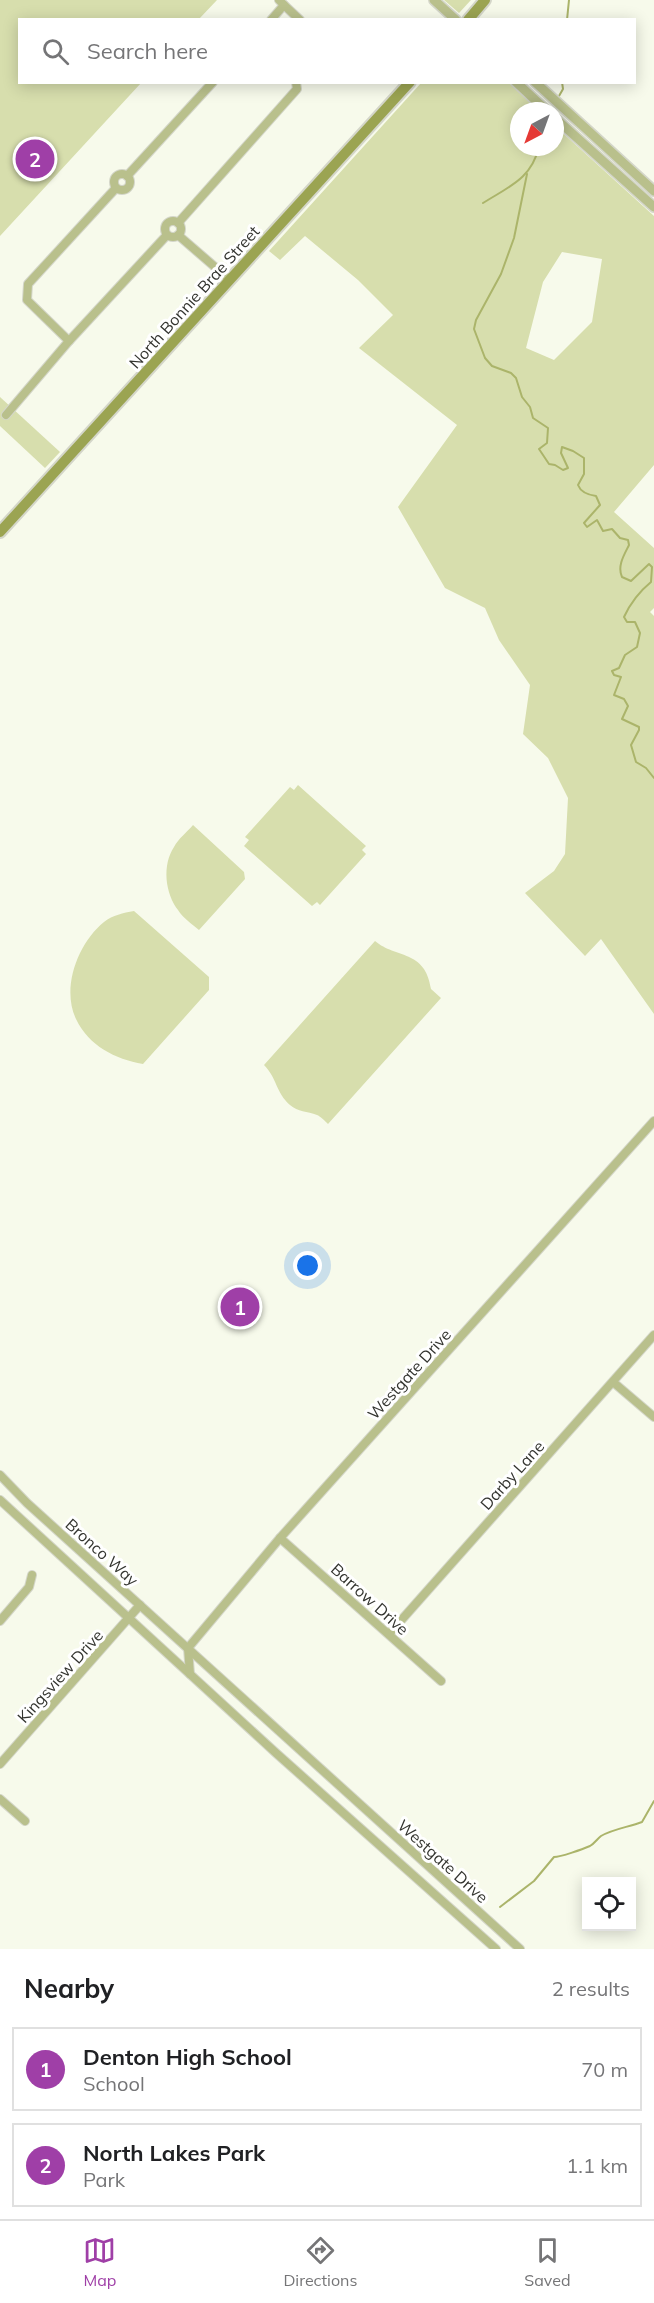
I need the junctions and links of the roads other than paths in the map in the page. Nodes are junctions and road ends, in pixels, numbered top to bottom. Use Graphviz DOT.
graph roads {
  1 [pos="434,0"];
  2 [pos="485,0"];
  3 [pos="281,3"];
  4 [pos="272,18"];
  5 [pos="298,18"];
  6 [pos="454,18"];
  7 [pos="470,18"];
  8 [pos="211,84"];
  9 [pos="296,84"];
  10 [pos="408,84"];
  11 [pos="518,84"];
  12 [pos="537,84"];
  13 [pos="538,102"];
  14 [pos="564,126"];
  15 [pos="654,191"];
  16 [pos="654,207"];
  17 [pos="178,223"];
  18 [pos="167,235"];
  19 [pos="178,235"];
  20 [pos="230,280"];
  21 [pos="69,341"];
  22 [pos="6,415"];
  23 [pos="0,532"];
  24 [pos="654,1121"];
  25 [pos="654,1335"];
  26 [pos="613,1382"];
  27 [pos="654,1418"];
  28 [pos="0,1475"];
  29 [pos="0,1500"];
  30 [pos="280,1538"];
  31 [pos="32,1575"];
  32 [pos="141,1605"];
  33 [pos="129,1619"];
  34 [pos="0,1621"];
  35 [pos="389,1634"];
  36 [pos="188,1648"];
  37 [pos="176,1662"];
  38 [pos="190,1674"];
  39 [pos="441,1681"];
  40 [pos="0,1764"];
  41 [pos="0,1799"];
  42 [pos="26,1821"];
  43 [pos="496,1949"];
  44 [pos="520,1949"];
  1 -- 6 [label="street"];
  2 -- 7 [label="main road"];
  3 -- 4 [label="street"];
  3 -- 5 [label="street"];
  8 -- 21 [label="street"];
  9 -- 17 [label="street"];
  10 -- 20 [label="main road, North Bonnie Brae Street"];
  11 -- 13 [label="street"];
  12 -- 15 [label="street"];
  14 -- 16 [label="street"];
  17 -- 18 [label="street"];
  17 -- 19 [label="street"];
  18 -- 19 [label="street"];
  18 -- 21 [label="street"];
  19 -- 20 [label="street"];
  20 -- 23 [label="main road, North Bonnie Brae Street"];
  21 -- 22 [label="street"];
  24 -- 30 [label="street, Westgate Drive"];
  25 -- 26 [label="street, Darby Lane"];
  26 -- 27 [label="street"];
  26 -- 35 [label="street, Darby Lane"];
  28 -- 32 [label="street, Bronco Way"];
  29 -- 33 [label="street, Bronco Way"];
  30 -- 35 [label="street, Barrow Drive"];
  30 -- 36 [label="street, Westgate Drive"];
  31 -- 34 [label="street"];
  32 -- 33 [label="street, Kingsview Drive"];
  32 -- 36 [label="street, Bronco Way"];
  33 -- 37 [label="street, Bronco Way"];
  33 -- 40 [label="street, Kingsview Drive"];
  35 -- 39 [label="street, Barrow Drive"];
  36 -- 38 [label="street"];
  36 -- 44 [label="street, Westgate Drive"];
  37 -- 38 [label="street, Westgate Drive"];
  38 -- 43 [label="street, Westgate Drive"];
  41 -- 42 [label="street"];
}
